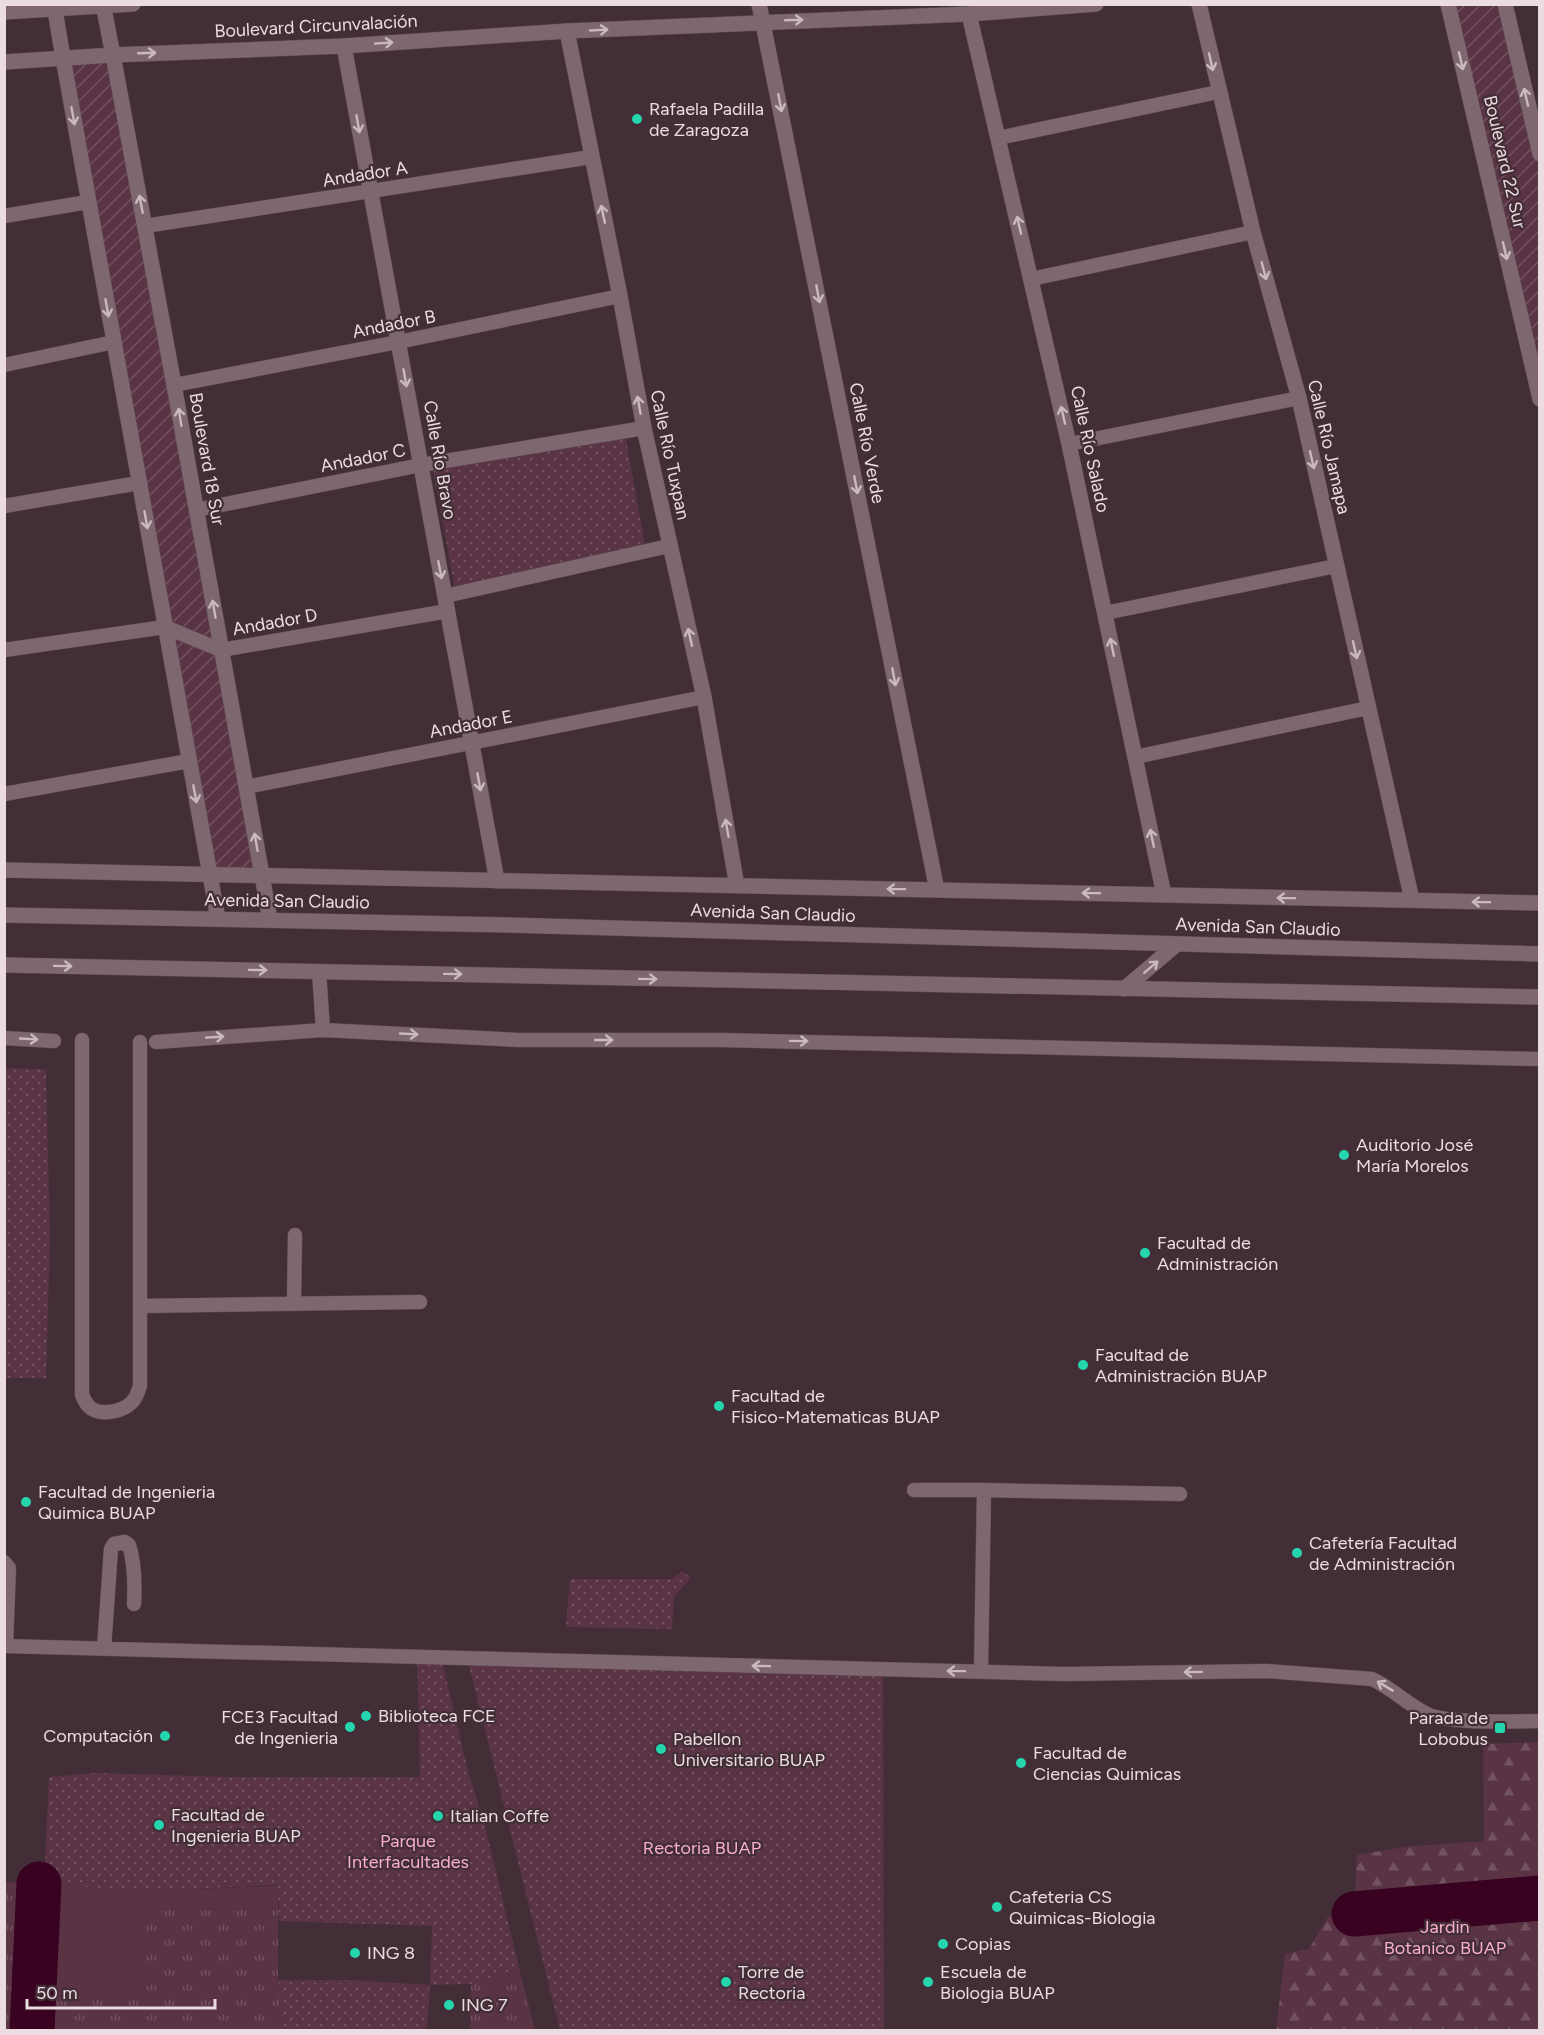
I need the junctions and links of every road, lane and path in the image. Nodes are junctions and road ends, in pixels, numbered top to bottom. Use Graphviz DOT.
graph roads {
  1 [pos="133,4"];
  2 [pos="759,4"];
  3 [pos="1096,4"];
  4 [pos="1199,4"];
  5 [pos="1448,4"];
  6 [pos="1505,4"];
  7 [pos="104,6"];
  8 [pos="54,7"];
  9 [pos="4,12"];
  10 [pos="969,14"];
  11 [pos="763,22"];
  12 [pos="567,31"];
  13 [pos="344,46"];
  14 [pos="113,55"];
  15 [pos="63,58"];
  16 [pos="4,62"];
  17 [pos="1218,92"];
  18 [pos="998,138"];
  19 [pos="1539,154"];
  20 [pos="591,157"];
  21 [pos="371,191"];
  22 [pos="88,202"];
  23 [pos="4,216"];
  24 [pos="145,226"];
  25 [pos="1253,232"];
  26 [pos="1031,279"];
  27 [pos="620,296"];
  28 [pos="114,342"];
  29 [pos="398,342"];
  30 [pos="4,365"];
  31 [pos="174,385"];
  32 [pos="1299,398"];
  33 [pos="1539,399"];
  34 [pos="644,428"];
  35 [pos="1069,444"];
  36 [pos="421,465"];
  37 [pos="139,483"];
  38 [pos="4,506"];
  39 [pos="196,510"];
  40 [pos="669,546"];
  41 [pos="1336,566"];
  42 [pos="446,603"];
  43 [pos="1105,613"];
  44 [pos="165,627"];
  45 [pos="4,650"];
  46 [pos="221,650"];
  47 [pos="704,697"];
  48 [pos="1368,708"];
  49 [pos="472,743"];
  50 [pos="1135,757"];
  51 [pos="189,761"];
  52 [pos="246,787"];
  53 [pos="4,794"];
  54 [pos="4,870"];
  55 [pos="210,875"];
  56 [pos="262,876"];
  57 [pos="497,881"];
  58 [pos="737,886"];
  59 [pos="937,890"];
  60 [pos="1164,895"];
  61 [pos="1412,900"];
  62 [pos="1539,903"];
  63 [pos="4,915"];
  64 [pos="218,919"];
  65 [pos="270,920"];
  66 [pos="1177,944"];
  67 [pos="1539,954"];
  68 [pos="4,965"];
  69 [pos="319,971"];
  70 [pos="1124,989"];
  71 [pos="1539,997"];
  72 [pos="323,1030"];
  73 [pos="4,1038"];
  74 [pos="82,1040"];
  75 [pos="54,1041"];
  76 [pos="140,1042"];
  77 [pos="156,1042"];
  78 [pos="1539,1059"];
  79 [pos="295,1235"];
  80 [pos="420,1302"];
  81 [pos="294,1304"];
  82 [pos="140,1306"];
  83 [pos="914,1490"];
  84 [pos="984,1490"];
  85 [pos="1180,1494"];
  86 [pos="4,1562"];
  87 [pos="134,1604"];
  88 [pos="5,1646"];
  89 [pos="104,1648"];
  90 [pos="981,1672"];
  91 [pos="1539,1721"];
  1 -- 7 [label="street"];
  2 -- 11 [label="street, Calle Río Verde"];
  3 -- 10 [label="street, Boulevard Circunvalación"];
  4 -- 17 [label="street, Calle Río Jamapa, one-way"];
  5 -- 33 [label="street, Boulevard 22 Sur, one-way"];
  19 -- 6 [label="street, Boulevard 22 Sur, one-way"];
  7 -- 8 [label="street"];
  7 -- 14 [label="street, Boulevard 18 Sur"];
  8 -- 9 [label="street"];
  8 -- 15 [label="street"];
  11 -- 10 [label="street, Boulevard Circunvalación, one-way"];
  10 -- 18 [label="street, Calle Río Salado"];
  12 -- 11 [label="street, Boulevard Circunvalación, one-way"];
  11 -- 59 [label="street, Calle Río Verde, one-way"];
  13 -- 12 [label="street, Boulevard Circunvalación, one-way"];
  12 -- 20 [label="street, Calle Río Tuxpan"];
  14 -- 13 [label="street, Boulevard Circunvalación, one-way"];
  13 -- 21 [label="street, Calle Río Bravo, one-way"];
  14 -- 15 [label="street, Boulevard Circunvalación"];
  24 -- 14 [label="street, Boulevard 18 Sur, one-way"];
  15 -- 16 [label="street, Boulevard Circunvalación"];
  15 -- 22 [label="street, one-way"];
  17 -- 18 [label="lane"];
  17 -- 25 [label="street, Calle Río Jamapa"];
  26 -- 18 [label="street, Calle Río Salado, one-way"];
  20 -- 21 [label="lane, Andador A"];
  27 -- 20 [label="street, Calle Río Tuxpan, one-way"];
  21 -- 24 [label="lane, Andador A"];
  21 -- 29 [label="street, Calle Río Bravo"];
  22 -- 23 [label="lane"];
  22 -- 28 [label="street, one-way"];
  24 -- 31 [label="street, Boulevard 18 Sur"];
  25 -- 26 [label="lane"];
  25 -- 32 [label="street, Calle Río Jamapa, one-way"];
  35 -- 26 [label="street, Calle Río Salado, one-way"];
  27 -- 29 [label="lane, Andador B"];
  34 -- 27 [label="street, Calle Río Tuxpan, one-way"];
  28 -- 30 [label="lane"];
  28 -- 37 [label="street"];
  29 -- 31 [label="lane, Andador B"];
  29 -- 36 [label="street, Calle Río Bravo, one-way"];
  39 -- 31 [label="street, Boulevard 18 Sur, one-way"];
  32 -- 35 [label="lane"];
  32 -- 41 [label="street, Calle Río Jamapa, one-way"];
  34 -- 36 [label="lane, Andador C"];
  34 -- 40 [label="street, Calle Río Tuxpan"];
  35 -- 43 [label="street, Calle Río Salado"];
  36 -- 39 [label="lane, Andador C"];
  36 -- 42 [label="street, Calle Río Bravo, one-way"];
  37 -- 38 [label="lane"];
  37 -- 44 [label="street, one-way"];
  46 -- 39 [label="street, Boulevard 18 Sur, one-way"];
  40 -- 42 [label="lane, Andador D"];
  47 -- 40 [label="street, Calle Río Tuxpan, one-way"];
  41 -- 43 [label="lane"];
  41 -- 48 [label="street, Calle Río Jamapa, one-way"];
  42 -- 46 [label="lane, Andador D"];
  42 -- 49 [label="street, Calle Río Bravo"];
  50 -- 43 [label="street, Calle Río Salado, one-way"];
  44 -- 45 [label="lane"];
  44 -- 46 [label="lane, Andador D"];
  44 -- 51 [label="street"];
  46 -- 52 [label="street, Boulevard 18 Sur"];
  47 -- 49 [label="lane, Andador E"];
  58 -- 47 [label="street, Calle Río Tuxpan, one-way"];
  48 -- 50 [label="lane"];
  48 -- 61 [label="street, Calle Río Jamapa"];
  49 -- 52 [label="lane, Andador E"];
  49 -- 57 [label="street, Calle Río Bravo, one-way"];
  60 -- 50 [label="street, Calle Río Salado, one-way"];
  51 -- 53 [label="lane"];
  51 -- 55 [label="street, one-way"];
  56 -- 52 [label="street, Boulevard 18 Sur, one-way"];
  54 -- 55 [label="street, Avenida San Claudio"];
  55 -- 56 [label="street, Avenida San Claudio"];
  55 -- 64 [label="street"];
  56 -- 57 [label="street, Avenida San Claudio"];
  56 -- 65 [label="street, Boulevard 18 Sur"];
  57 -- 58 [label="street, Avenida San Claudio"];
  59 -- 58 [label="street, Avenida San Claudio, one-way"];
  60 -- 59 [label="street, Avenida San Claudio, one-way"];
  61 -- 60 [label="street, Avenida San Claudio, one-way"];
  62 -- 61 [label="street, Avenida San Claudio, one-way"];
  63 -- 64 [label="street, Avenida San Claudio"];
  64 -- 65 [label="street, Avenida San Claudio"];
  65 -- 66 [label="street, Avenida San Claudio"];
  66 -- 67 [label="street, Avenida San Claudio"];
  70 -- 66 [label="street, one-way"];
  68 -- 69 [label="street, one-way"];
  69 -- 70 [label="street, one-way"];
  69 -- 72 [label="lane"];
  70 -- 71 [label="street"];
  77 -- 72 [label="lane, one-way"];
  72 -- 78 [label="lane, one-way"];
  73 -- 75 [label="lane, one-way"];
  74 -- 82 [label="lane"];
  76 -- 82 [label="lane"];
  79 -- 81 [label="lane"];
  80 -- 81 [label="lane"];
  81 -- 82 [label="lane"];
  83 -- 84 [label="lane"];
  84 -- 85 [label="lane"];
  84 -- 90 [label="lane"];
  86 -- 88 [label="lane"];
  87 -- 89 [label="lane"];
  88 -- 89 [label="lane"];
  90 -- 89 [label="lane, one-way"];
  91 -- 90 [label="lane, one-way"];
}
